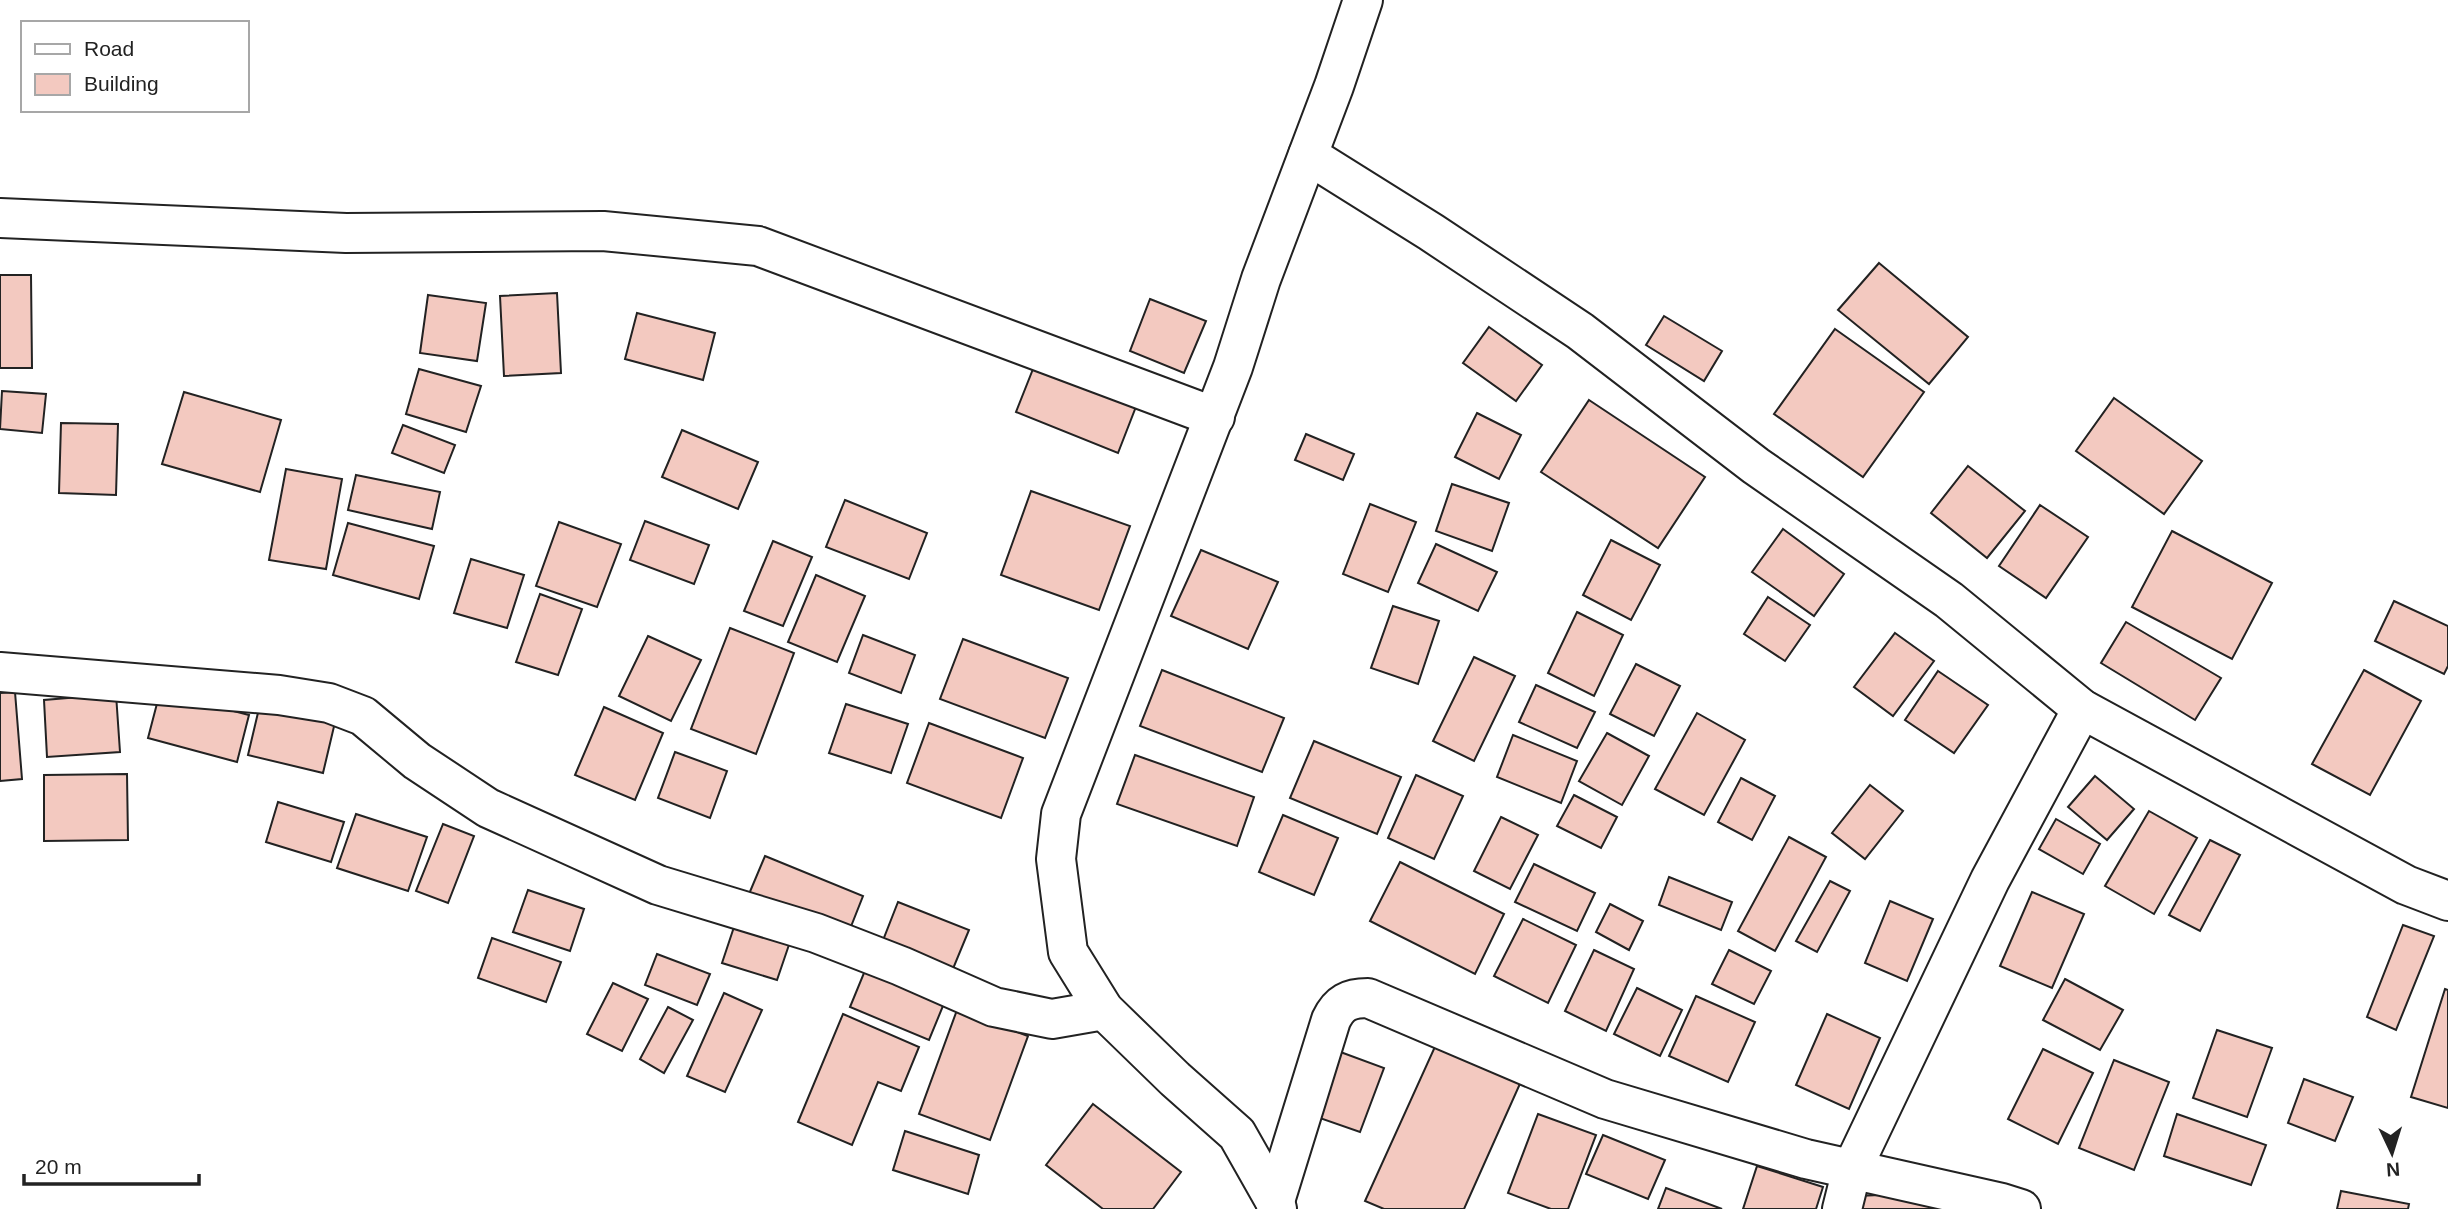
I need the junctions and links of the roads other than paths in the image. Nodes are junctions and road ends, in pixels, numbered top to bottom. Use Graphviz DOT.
graph roads {
  1 [pos="1363,0"];
  2 [pos="1308,155"];
  3 [pos="0,218"];
  4 [pos="1215,417"];
  5 [pos="0,672"];
  6 [pos="2082,709"];
  7 [pos="2448,901"];
  8 [pos="1104,1010"];
  9 [pos="1852,1169"];
  10 [pos="1276,1205"];
  11 [pos="1842,1209"];
  12 [pos="2021,1209"];
  1 -- 2 [label="street"];
  2 -- 4 [label="street"];
  2 -- 6 [label="street"];
  3 -- 4 [label="street"];
  4 -- 8 [label="street"];
  5 -- 8 [label="street"];
  6 -- 7 [label="street"];
  6 -- 9 [label="street"];
  8 -- 10 [label="street"];
  9 -- 10 [label="street"];
  9 -- 11 [label="street"];
  9 -- 12 [label="street"];
}
